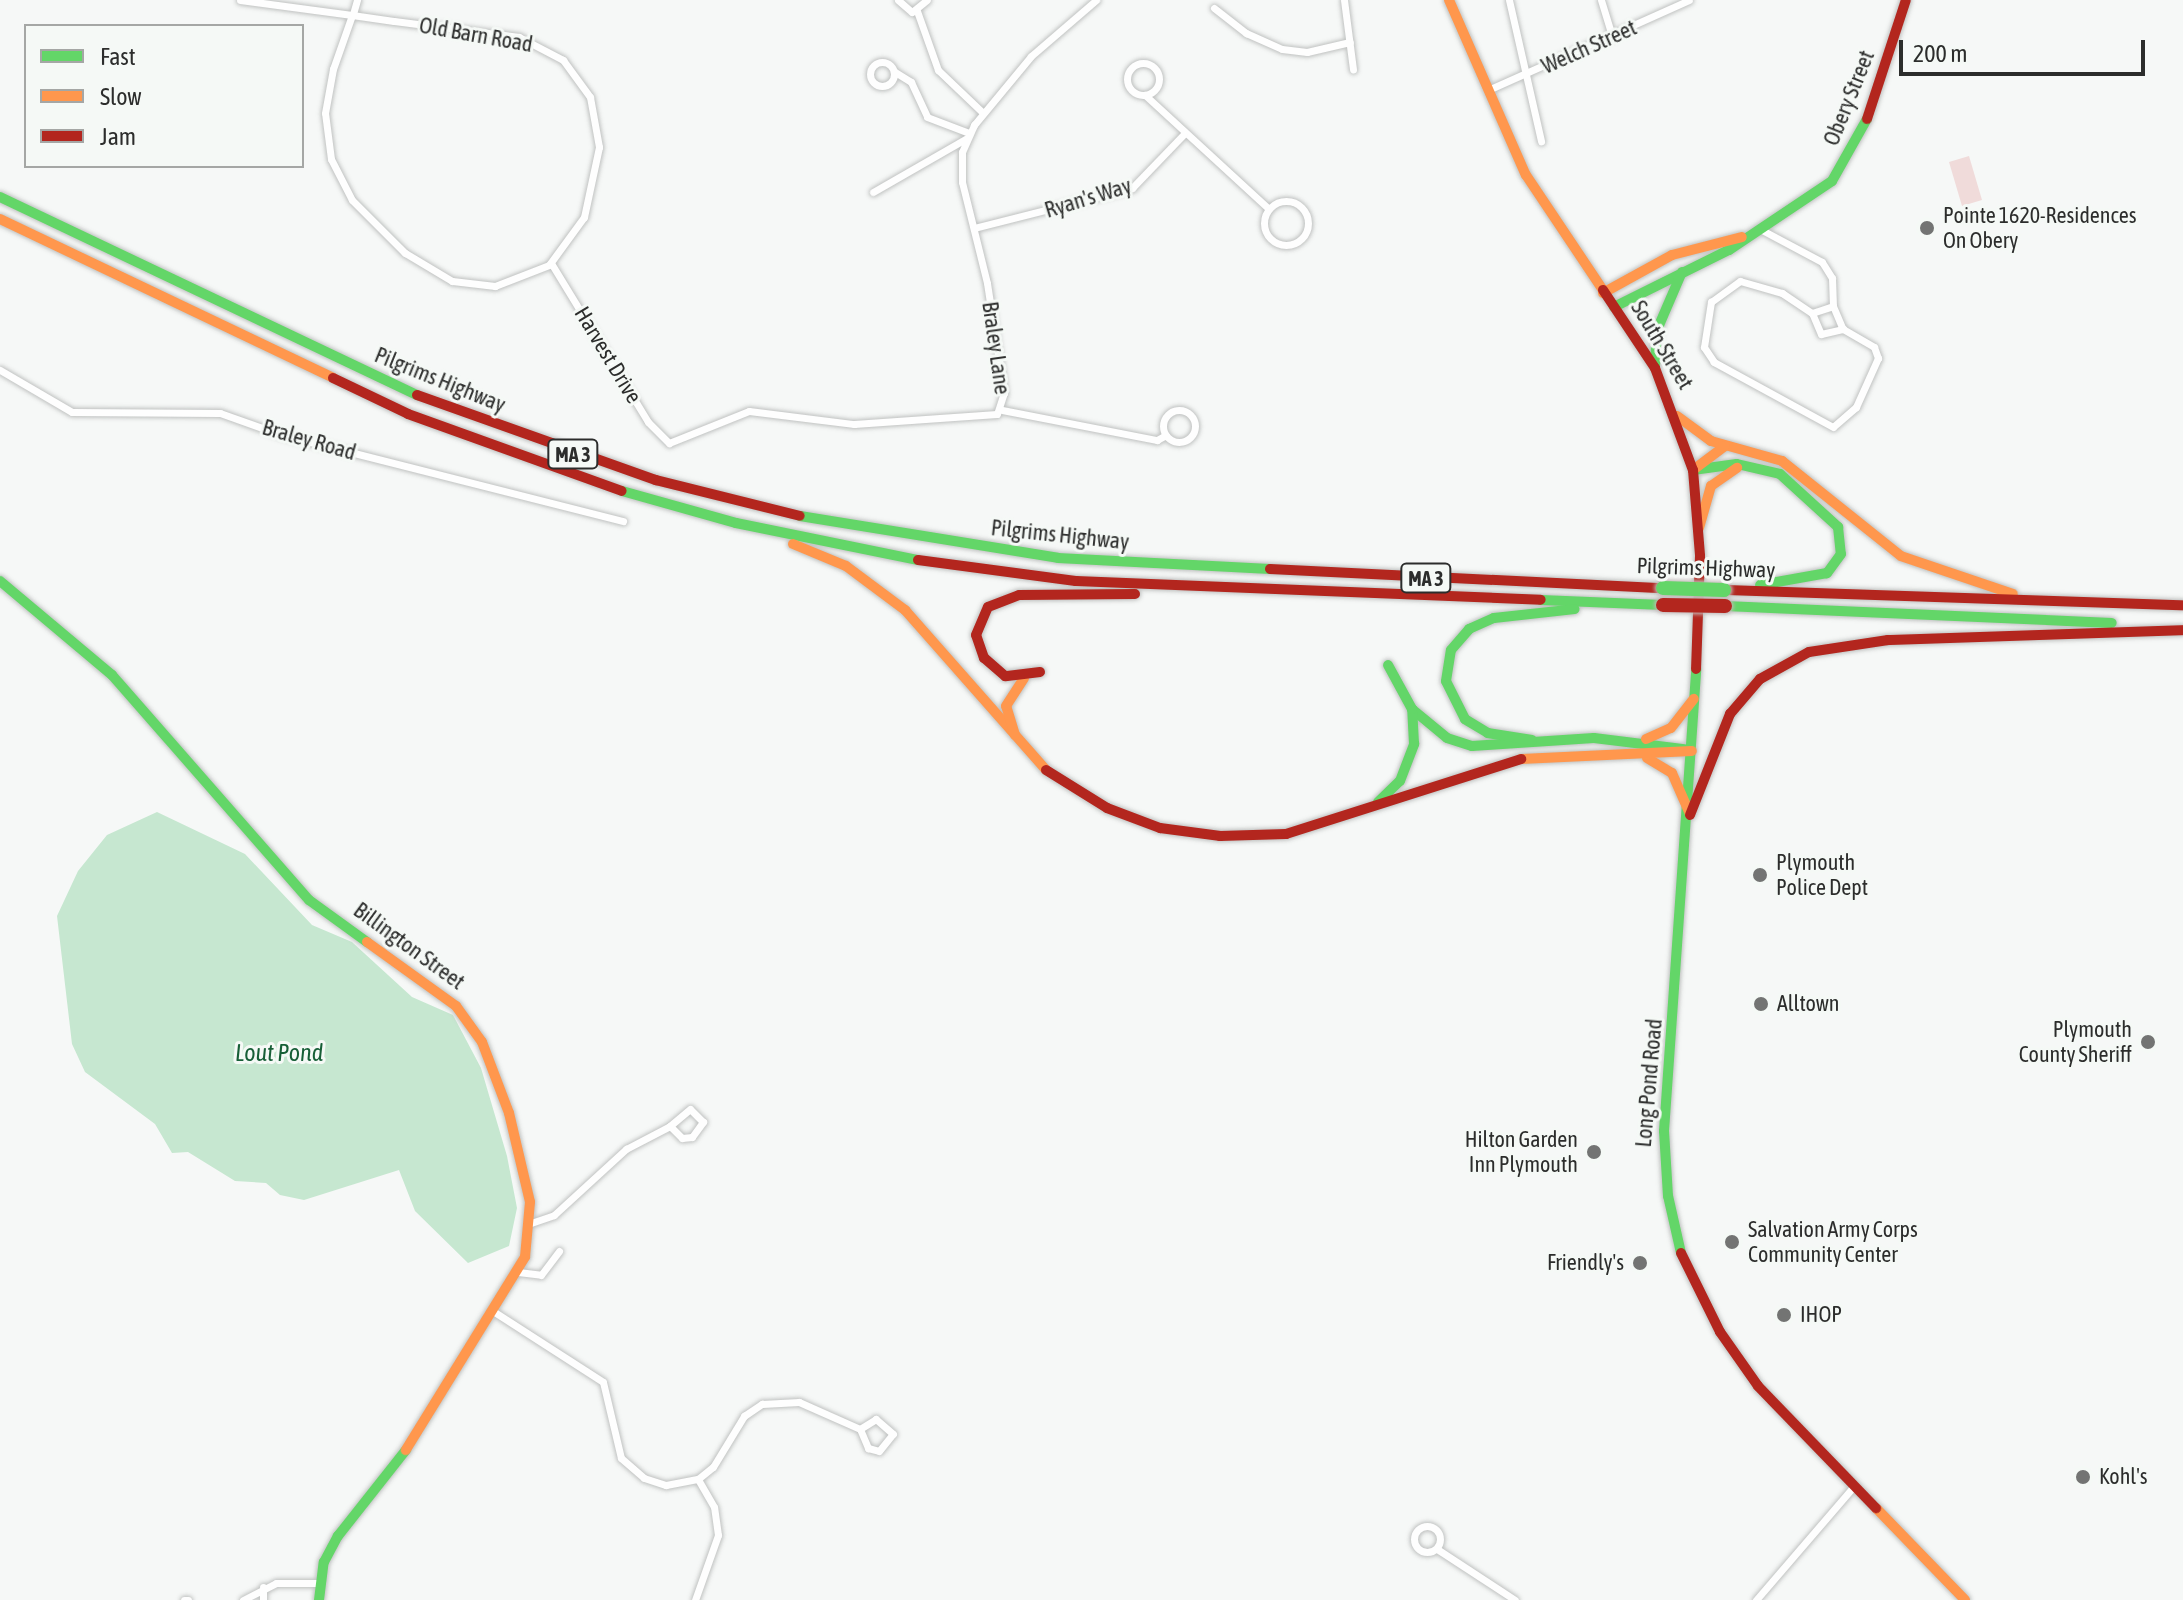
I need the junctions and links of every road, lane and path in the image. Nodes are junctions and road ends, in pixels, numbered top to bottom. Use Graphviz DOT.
graph roads {
  1 [pos="240,0"];
  2 [pos="357,0"];
  3 [pos="898,0"];
  4 [pos="927,0"];
  5 [pos="1096,0"];
  6 [pos="1344,0"];
  7 [pos="1449,0"];
  8 [pos="1509,0"];
  9 [pos="1689,0"];
  10 [pos="1906,0"];
  11 [pos="1914,0"];
  12 [pos="1603,2"];
  13 [pos="1214,8"];
  14 [pos="917,11"];
  15 [pos="352,15"];
  16 [pos="1903,17"];
  17 [pos="1612,37"];
  18 [pos="1350,42"];
  19 [pos="1353,69"];
  20 [pos="895,72"];
  21 [pos="1527,75"];
  22 [pos="1488,90"];
  23 [pos="1145,95"];
  24 [pos="983,113"];
  25 [pos="1183,135"];
  26 [pos="968,136"];
  27 [pos="1541,141"];
  28 [pos="873,192"];
  29 [pos="0,197"];
  30 [pos="1269,209"];
  31 [pos="0,219"];
  32 [pos="974,228"];
  33 [pos="1758,229"];
  34 [pos="1742,237"];
  35 [pos="551,263"];
  36 [pos="1682,272"];
  37 [pos="1603,293"];
  38 [pos="1833,306"];
  39 [pos="1614,307"];
  40 [pos="1812,313"];
  41 [pos="1843,329"];
  42 [pos="1655,368"];
  43 [pos="0,370"];
  44 [pos="1002,410"];
  45 [pos="1677,416"];
  46 [pos="1166,435"];
  47 [pos="669,443"];
  48 [pos="1725,446"];
  49 [pos="1749,466"];
  50 [pos="1693,470"];
  51 [pos="719,518"];
  52 [pos="623,521"];
  53 [pos="1699,528"];
  54 [pos="0,581"];
  55 [pos="1724,590"];
  56 [pos="1263,593"];
  57 [pos="2041,600"];
  58 [pos="1625,603"];
  59 [pos="2183,605"];
  60 [pos="2183,629"];
  61 [pos="1388,665"];
  62 [pos="1040,672"];
  63 [pos="1024,678"];
  64 [pos="1694,699"];
  65 [pos="1412,709"];
  66 [pos="1532,740"];
  67 [pos="1638,740"];
  68 [pos="1692,751"];
  69 [pos="1026,753"];
  70 [pos="1631,755"];
  71 [pos="1361,813"];
  72 [pos="1690,815"];
  73 [pos="670,1126"];
  74 [pos="531,1223"];
  75 [pos="559,1251"];
  76 [pos="518,1272"];
  77 [pos="496,1313"];
  78 [pos="860,1429"];
  79 [pos="698,1479"];
  80 [pos="1855,1485"];
  81 [pos="1437,1549"];
  82 [pos="320,1583"];
  83 [pos="263,1587"];
  84 [pos="243,1600"];
  85 [pos="263,1600"];
  86 [pos="319,1600"];
  87 [pos="695,1600"];
  88 [pos="1515,1600"];
  89 [pos="1756,1600"];
  90 [pos="1965,1600"];
  1 -- 15 [label="street, Old Barn Road"];
  2 -- 15 [label="street"];
  3 -- 14 [label="street"];
  4 -- 14 [label="street"];
  5 -- 24 [label="street, Braley Lane"];
  6 -- 18 [label="street"];
  7 -- 22 [label="main road, South Street"];
  8 -- 21 [label="street"];
  9 -- 17 [label="street, Welch Street"];
  10 -- 16 [label="main road, Obery Street"];
  11 -- 16 [label="main road, Obery Street"];
  12 -- 17 [label="street"];
  13 -- 18 [label="street"];
  14 -- 24 [label="street"];
  15 -- 35 [label="street"];
  15 -- 35 [label="street, Old Barn Road"];
  16 -- 33 [label="main road, Obery Street"];
  17 -- 21 [label="street, Welch Street"];
  18 -- 19 [label="street"];
  20 -- 26 [label="street"];
  21 -- 22 [label="street, Welch Street"];
  21 -- 27 [label="street"];
  22 -- 37 [label="main road, South Street"];
  23 -- 23 [label="street"];
  23 -- 25 [label="street"];
  24 -- 26 [label="street, Braley Lane"];
  25 -- 30 [label="street"];
  25 -- 32 [label="street, Ryan's Way"];
  26 -- 28 [label="street"];
  26 -- 32 [label="street, Braley Lane"];
  29 -- 55 [label="main road, Pilgrims Highway / MA 3, bridge"];
  30 -- 30 [label="street"];
  31 -- 51 [label="main road, Pilgrims Highway / MA 3"];
  32 -- 44 [label="street, Braley Lane"];
  33 -- 34 [label="main road, Obery Street"];
  33 -- 38 [label="street"];
  34 -- 36 [label="main road, Obery Street"];
  34 -- 37 [label="main road, Obery Street"];
  35 -- 47 [label="street, Harvest Drive"];
  36 -- 39 [label="main road, Obery Street"];
  36 -- 42 [label="main road"];
  37 -- 39 [label="main road, South Street"];
  38 -- 40 [label="street"];
  38 -- 41 [label="street"];
  39 -- 42 [label="main road, South Street"];
  40 -- 41 [label="street"];
  40 -- 41 [label="street"];
  42 -- 45 [label="main road, South Street"];
  43 -- 52 [label="street, Braley Road"];
  44 -- 46 [label="street"];
  44 -- 47 [label="street, Braley Lane"];
  45 -- 48 [label="main road"];
  45 -- 50 [label="main road, South Street"];
  46 -- 46 [label="street"];
  48 -- 50 [label="main road"];
  48 -- 57 [label="main road"];
  49 -- 50 [label="main road"];
  49 -- 53 [label="main road"];
  49 -- 55 [label="main road"];
  50 -- 53 [label="main road, South Street"];
  51 -- 56 [label="main road, Pilgrims Highway / MA 3"];
  51 -- 69 [label="main road"];
  53 -- 64 [label="main road, South Street"];
  54 -- 74 [label="main road, Billington Street"];
  55 -- 57 [label="main road, Pilgrims Highway / MA 3"];
  56 -- 58 [label="main road, Pilgrims Highway / MA 3"];
  56 -- 63 [label="main road"];
  57 -- 59 [label="main road, Pilgrims Highway / MA 3"];
  58 -- 60 [label="main road, Pilgrims Highway / MA 3, bridge"];
  58 -- 66 [label="main road"];
  60 -- 72 [label="main road"];
  61 -- 65 [label="main road"];
  62 -- 63 [label="main road"];
  63 -- 69 [label="main road"];
  64 -- 67 [label="main road"];
  64 -- 68 [label="main road, South Street"];
  65 -- 66 [label="main road"];
  65 -- 71 [label="main road"];
  66 -- 67 [label="main road"];
  67 -- 68 [label="main road"];
  68 -- 70 [label="main road"];
  68 -- 72 [label="main road, Long Pond Road"];
  69 -- 71 [label="main road"];
  70 -- 71 [label="main road"];
  70 -- 72 [label="main road"];
  72 -- 80 [label="main road, Long Pond Road"];
  73 -- 73 [label="street"];
  73 -- 74 [label="street"];
  74 -- 76 [label="main road, Billington Street"];
  75 -- 76 [label="street"];
  76 -- 77 [label="main road, Billington Street"];
  77 -- 79 [label="street"];
  77 -- 82 [label="main road, Billington Street"];
  78 -- 78 [label="street"];
  78 -- 79 [label="street"];
  79 -- 87 [label="street"];
  80 -- 89 [label="street"];
  80 -- 90 [label="main road, Long Pond Road"];
  81 -- 88 [label="street"];
  82 -- 83 [label="street"];
  82 -- 86 [label="main road, Billington Street"];
  83 -- 84 [label="street"];
  83 -- 85 [label="street"];
}
